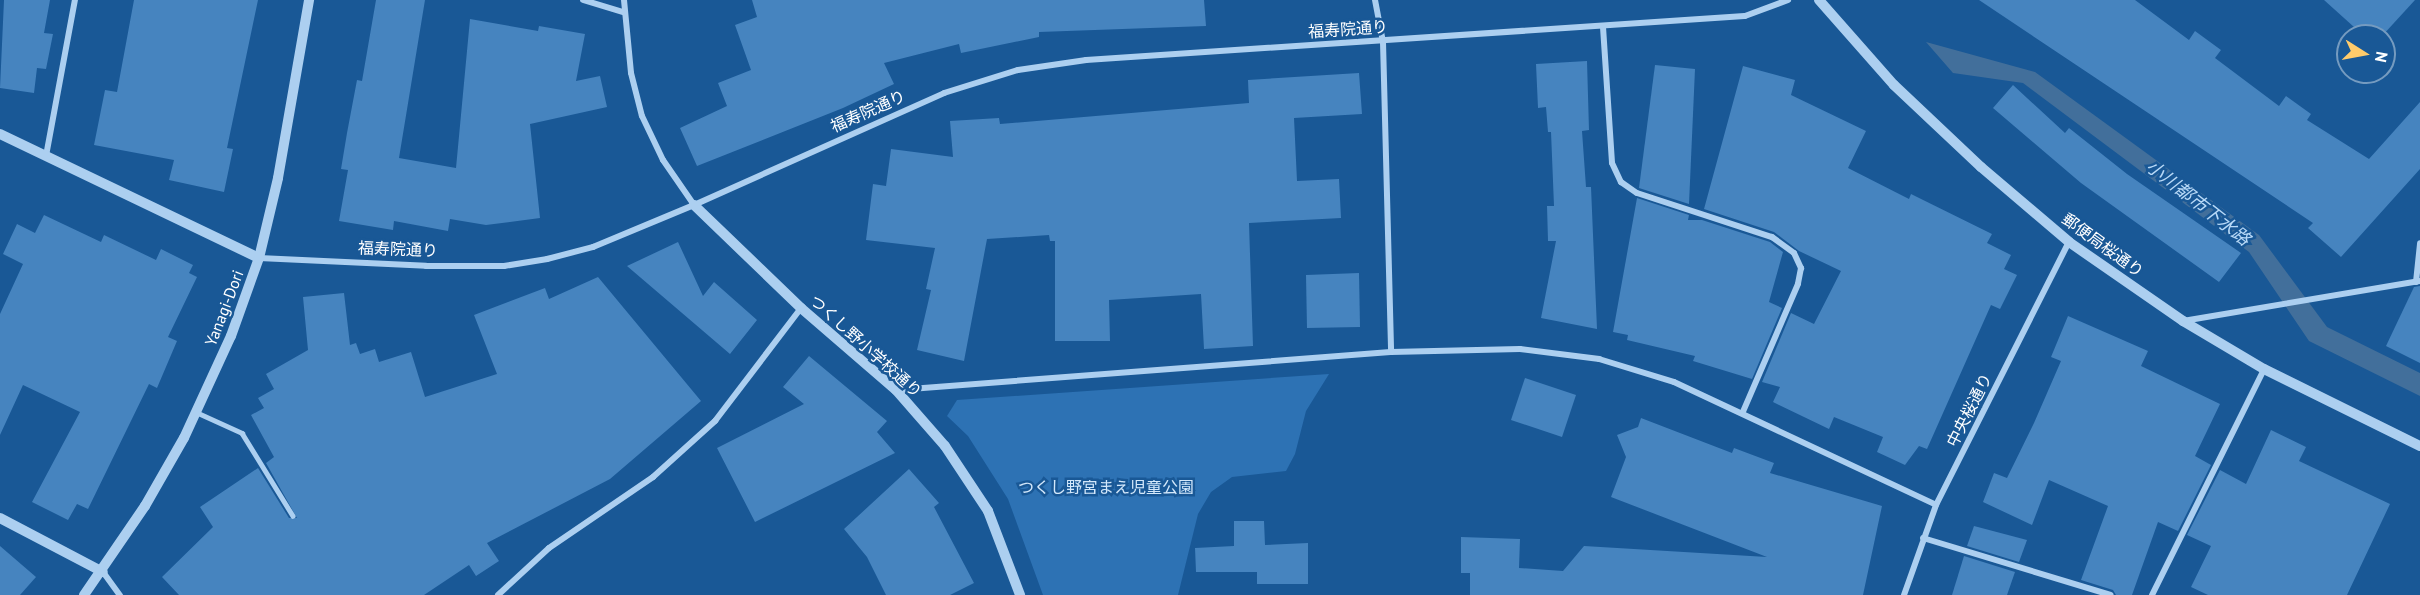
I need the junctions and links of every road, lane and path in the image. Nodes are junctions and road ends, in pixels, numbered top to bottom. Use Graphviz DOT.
graph roads {
  1 [pos="75,0"];
  2 [pos="309,0"];
  3 [pos="583,0"];
  4 [pos="624,0"];
  5 [pos="1375,0"];
  6 [pos="1788,0"];
  7 [pos="1819,0"];
  8 [pos="622,12"];
  9 [pos="1603,27"];
  10 [pos="1383,42"];
  11 [pos="0,134"];
  12 [pos="46,156"];
  13 [pos="694,205"];
  14 [pos="2069,242"];
  15 [pos="2420,243"];
  16 [pos="259,258"];
  17 [pos="2418,282"];
  18 [pos="801,308"];
  19 [pos="2183,321"];
  20 [pos="1391,352"];
  21 [pos="2264,369"];
  22 [pos="896,390"];
  23 [pos="196,412"];
  24 [pos="1743,412"];
  25 [pos="2420,446"];
  26 [pos="1936,505"];
  27 [pos="293,516"];
  28 [pos="0,518"];
  29 [pos="1923,538"];
  30 [pos="103,572"];
  31 [pos="84,595"];
  32 [pos="120,595"];
  33 [pos="498,595"];
  34 [pos="1020,595"];
  35 [pos="1904,595"];
  36 [pos="2111,595"];
  37 [pos="2152,595"];
  1 -- 12 [label="street"];
  2 -- 16 [label="street, Yanagi-Dori"];
  3 -- 8 [label="street"];
  4 -- 8 [label="street"];
  5 -- 10 [label="street"];
  6 -- 9 [label="street, 福寿院通り"];
  7 -- 14 [label="street, 郵便局桜通り"];
  8 -- 13 [label="street"];
  9 -- 10 [label="street, 福寿院通り"];
  9 -- 24 [label="street"];
  10 -- 13 [label="street, 福寿院通り"];
  10 -- 20 [label="street"];
  11 -- 12 [label="street, 福寿院通り"];
  12 -- 16 [label="street, 福寿院通り"];
  13 -- 16 [label="street, 福寿院通り"];
  13 -- 18 [label="street, つくし野小学校通り"];
  14 -- 19 [label="street, 郵便局桜通り"];
  14 -- 26 [label="street, 中央桜通り"];
  15 -- 17 [label="street"];
  16 -- 23 [label="street, Yanagi-Dori"];
  17 -- 19 [label="street"];
  18 -- 22 [label="street, つくし野小学校通り"];
  18 -- 33 [label="street"];
  19 -- 21 [label="street, 郵便局桜通り"];
  20 -- 22 [label="street"];
  20 -- 24 [label="street"];
  21 -- 25 [label="street, 郵便局桜通り"];
  21 -- 37 [label="street"];
  22 -- 34 [label="street, つくし野小学校通り"];
  23 -- 27 [label="lane"];
  23 -- 30 [label="street, Yanagi-Dori"];
  24 -- 26 [label="street"];
  26 -- 29 [label="street, 中央桜通り"];
  28 -- 30 [label="street"];
  29 -- 35 [label="street, 中央桜通り"];
  29 -- 36 [label="street"];
  30 -- 31 [label="street, Yanagi-Dori"];
  30 -- 32 [label="street"];
}
